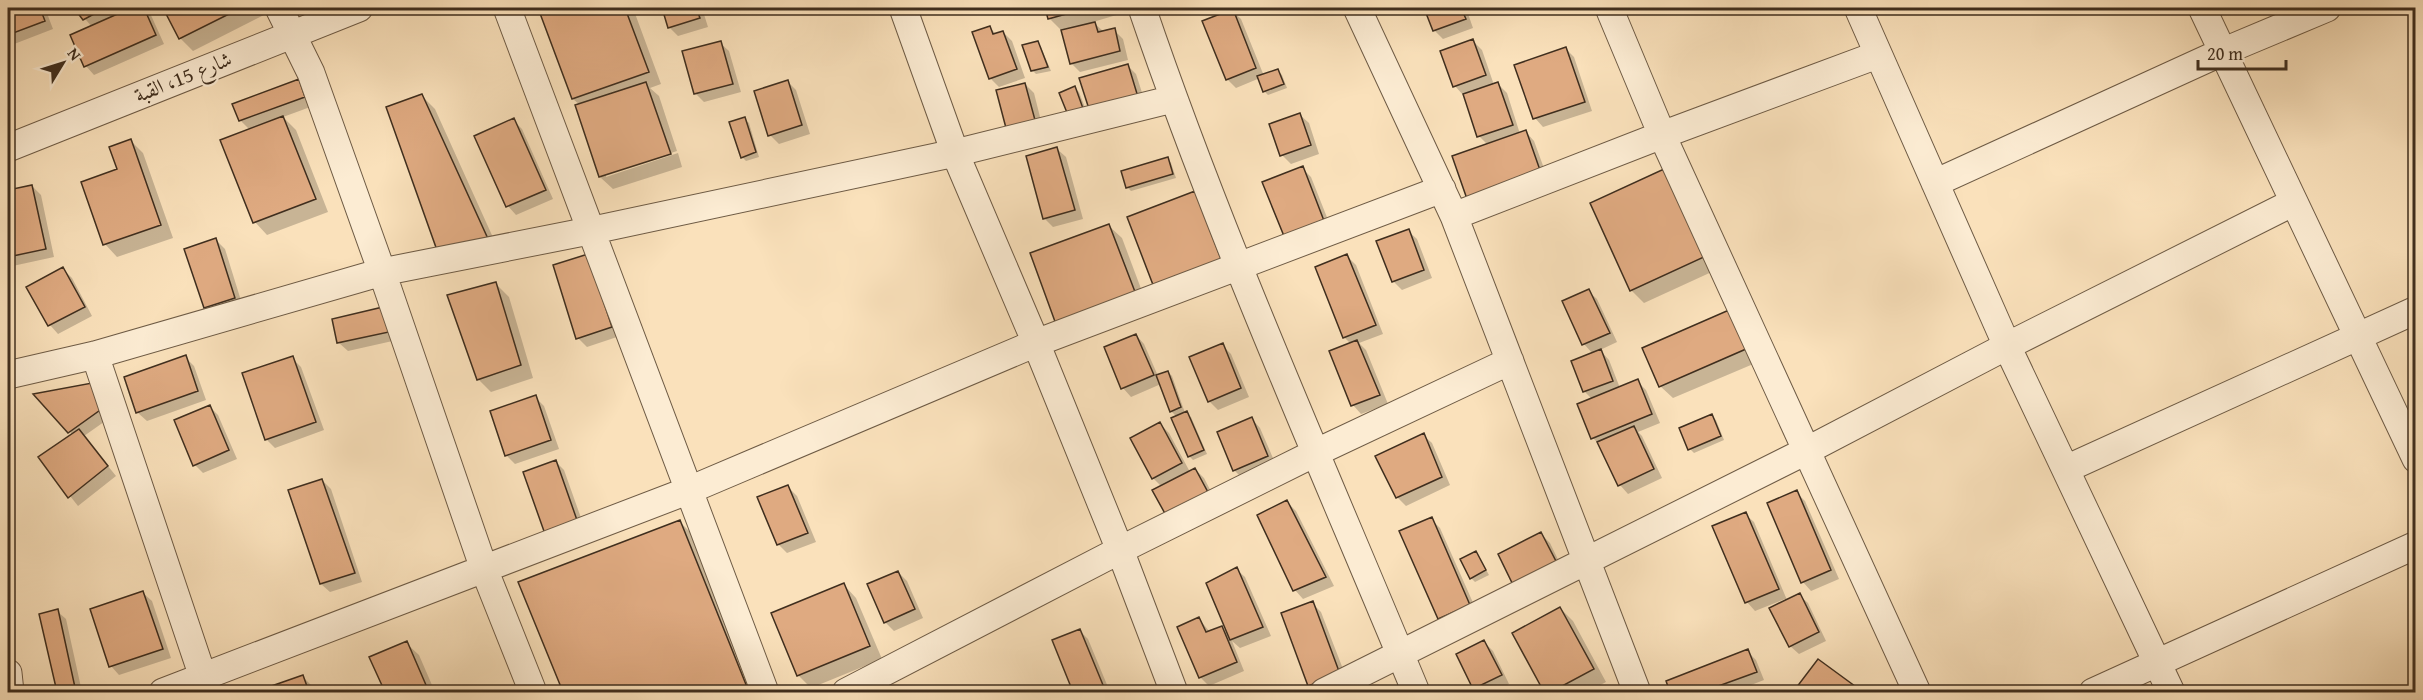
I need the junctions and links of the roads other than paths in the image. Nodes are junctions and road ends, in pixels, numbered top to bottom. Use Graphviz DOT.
graph roads {
  1 [pos="279,8"];
  2 [pos="359,8"];
  3 [pos="507,8"];
  4 [pos="903,8"];
  5 [pos="1142,8"];
  6 [pos="1358,8"];
  7 [pos="1609,8"];
  8 [pos="1858,8"];
  9 [pos="2202,8"];
  10 [pos="2327,8"];
  11 [pos="292,33"];
  12 [pos="2222,52"];
  13 [pos="1877,55"];
  14 [pos="1173,99"];
  15 [pos="1662,135"];
  16 [pos="8,148"];
  17 [pos="955,153"];
  18 [pos="1935,183"];
  19 [pos="1442,189"];
  20 [pos="2294,202"];
  21 [pos="1454,216"];
  22 [pos="589,231"];
  23 [pos="1239,267"];
  24 [pos="382,272"];
  25 [pos="2415,310"];
  26 [pos="2357,335"];
  27 [pos="1036,343"];
  28 [pos="2007,346"];
  29 [pos="95,355"];
  30 [pos="1510,361"];
  31 [pos="8,375"];
  32 [pos="1806,451"];
  33 [pos="1317,452"];
  34 [pos="2415,459"];
  35 [pos="2066,469"];
  36 [pos="687,491"];
  37 [pos="2415,545"];
  38 [pos="1120,550"];
  39 [pos="1586,560"];
  40 [pos="484,569"];
  41 [pos="1400,655"];
  42 [pos="2157,663"];
  43 [pos="8,674"];
  44 [pos="206,685"];
  45 [pos="10,693"];
  46 [pos="163,693"];
  47 [pos="533,693"];
  48 [pos="765,693"];
  49 [pos="846,693"];
  50 [pos="1174,693"];
  51 [pos="1324,693"];
  52 [pos="1416,693"];
  53 [pos="1637,693"];
  54 [pos="1917,693"];
  55 [pos="2093,693"];
  56 [pos="2172,693"];
  1 -- 11 [label="street"];
  2 -- 11 [label="street, شارع 15، القبة"];
  3 -- 22 [label="street"];
  4 -- 17 [label="street"];
  5 -- 14 [label="street"];
  6 -- 19 [label="street"];
  7 -- 15 [label="street"];
  8 -- 13 [label="street"];
  9 -- 12 [label="street"];
  10 -- 12 [label="street"];
  11 -- 16 [label="street, شارع 15، القبة"];
  11 -- 24 [label="street"];
  12 -- 18 [label="street"];
  12 -- 20 [label="street"];
  13 -- 15 [label="street"];
  13 -- 18 [label="street"];
  14 -- 17 [label="street"];
  14 -- 23 [label="street"];
  15 -- 21 [label="street"];
  15 -- 32 [label="street"];
  17 -- 22 [label="street"];
  17 -- 27 [label="street"];
  18 -- 28 [label="street"];
  19 -- 21 [label="street"];
  19 -- 23 [label="street"];
  20 -- 26 [label="street"];
  20 -- 28 [label="street"];
  21 -- 30 [label="street"];
  22 -- 24 [label="street"];
  22 -- 36 [label="street"];
  23 -- 27 [label="street"];
  23 -- 33 [label="street"];
  24 -- 29 [label="street"];
  24 -- 40 [label="street"];
  25 -- 26 [label="street"];
  26 -- 34 [label="street"];
  26 -- 35 [label="street"];
  27 -- 36 [label="street"];
  27 -- 38 [label="street"];
  28 -- 32 [label="street"];
  28 -- 35 [label="street"];
  29 -- 31 [label="street"];
  29 -- 44 [label="street"];
  30 -- 33 [label="street"];
  30 -- 39 [label="street"];
  32 -- 39 [label="street"];
  32 -- 54 [label="street"];
  33 -- 38 [label="street"];
  33 -- 41 [label="street"];
  35 -- 42 [label="street"];
  36 -- 40 [label="street"];
  36 -- 48 [label="street"];
  37 -- 42 [label="street"];
  38 -- 49 [label="street"];
  38 -- 50 [label="street"];
  39 -- 41 [label="street"];
  39 -- 53 [label="street"];
  40 -- 44 [label="street"];
  40 -- 47 [label="street"];
  41 -- 51 [label="street"];
  41 -- 52 [label="street"];
  42 -- 55 [label="street"];
  42 -- 56 [label="street"];
  43 -- 45 [label="street"];
  44 -- 46 [label="street"];
}
